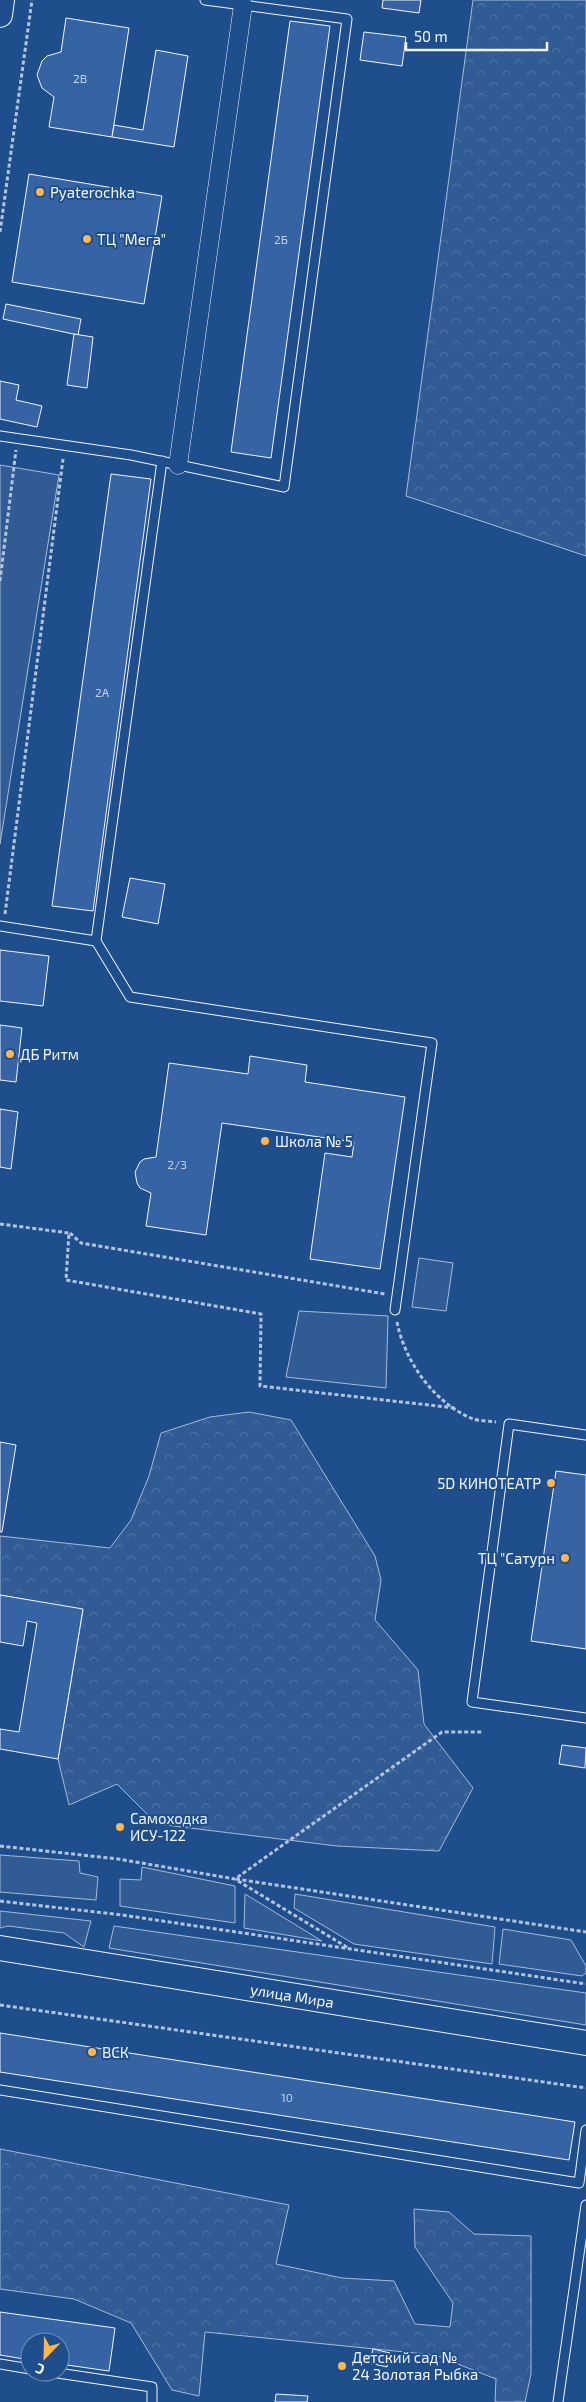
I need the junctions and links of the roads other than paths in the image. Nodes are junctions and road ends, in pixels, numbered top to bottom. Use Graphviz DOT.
graph roads {
  1 [pos="2,0"];
  2 [pos="205,0"];
  3 [pos="235,3"];
  4 [pos="0,15"];
  5 [pos="0,436"];
  6 [pos="170,463"];
  7 [pos="2,926"];
  8 [pos="96,940"];
  9 [pos="395,1310"];
  10 [pos="586,1435"];
  11 [pos="586,1718"];
  12 [pos="0,1948"];
  13 [pos="586,2043"];
  14 [pos="0,2090"];
  15 [pos="586,2130"];
  16 [pos="586,2204"];
  17 [pos="0,2364"];
  18 [pos="20,2367"];
  19 [pos="70,2375"];
  20 [pos="152,2402"];
  21 [pos="558,2402"];
  1 -- 4 [label="street"];
  2 -- 3 [label="lane"];
  3 -- 6 [label="street"];
  3 -- 6 [label="lane"];
  5 -- 6 [label="lane"];
  6 -- 8 [label="lane"];
  7 -- 8 [label="lane"];
  8 -- 9 [label="lane"];
  10 -- 11 [label="lane"];
  12 -- 13 [label="street, улица Мира"];
  14 -- 15 [label="lane"];
  16 -- 21 [label="lane"];
  17 -- 18 [label="lane"];
  19 -- 20 [label="lane"];
}
